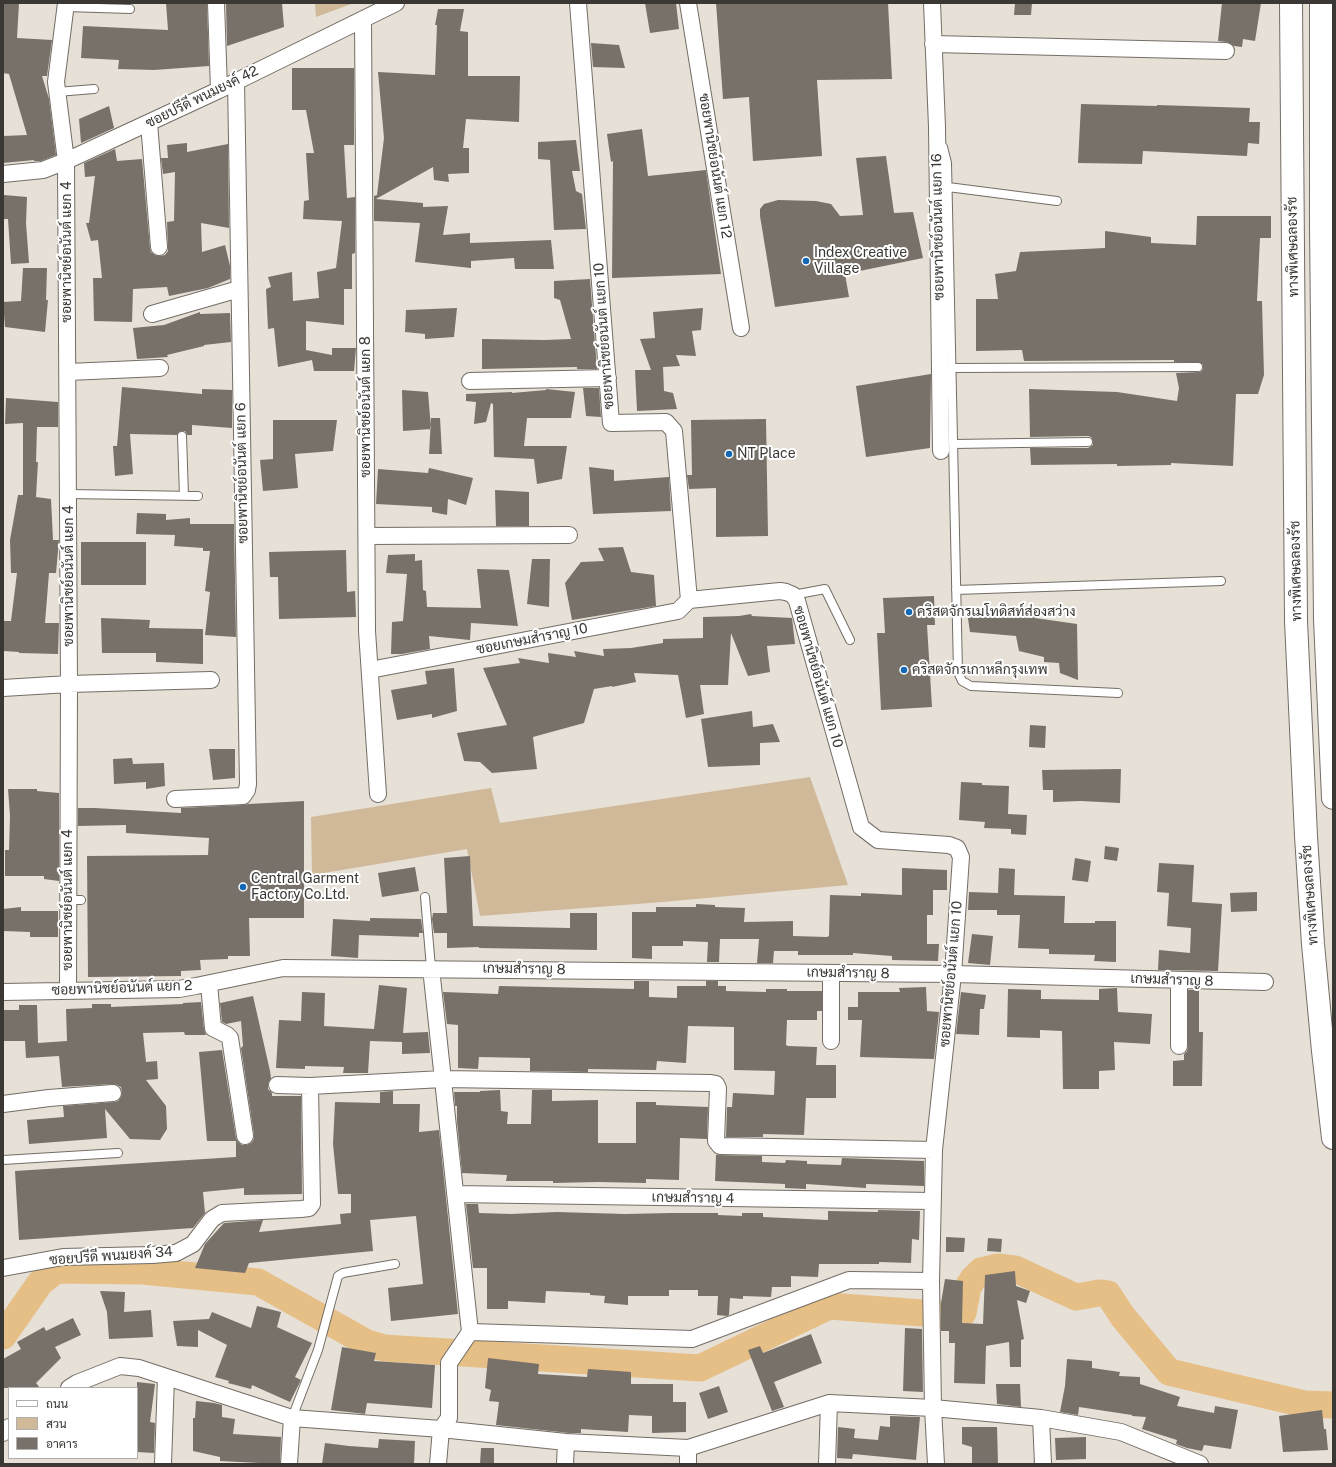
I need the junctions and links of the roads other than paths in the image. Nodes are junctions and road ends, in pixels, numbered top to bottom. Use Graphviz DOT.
graph roads {
  1 [pos="216,3"];
  2 [pos="396,3"];
  3 [pos="578,3"];
  4 [pos="688,3"];
  5 [pos="932,3"];
  6 [pos="1284,3"];
  7 [pos="1291,3"];
  8 [pos="1321,3"];
  9 [pos="66,5"];
  10 [pos="130,9"];
  11 [pos="372,12"];
  12 [pos="933,44"];
  13 [pos="1291,49"];
  14 [pos="1226,51"];
  15 [pos="236,81"];
  16 [pos="94,89"];
  17 [pos="219,90"];
  18 [pos="57,92"];
  19 [pos="1333,102"];
  20 [pos="149,123"];
  21 [pos="937,127"];
  22 [pos="66,161"];
  23 [pos="3,174"];
  24 [pos="948,187"];
  25 [pos="1057,201"];
  26 [pos="1321,226"];
  27 [pos="159,248"];
  28 [pos="239,289"];
  29 [pos="152,314"];
  30 [pos="741,328"];
  31 [pos="1198,367"];
  32 [pos="160,368"];
  33 [pos="952,368"];
  34 [pos="68,372"];
  35 [pos="608,378"];
  36 [pos="470,381"];
  37 [pos="182,436"];
  38 [pos="1088,442"];
  39 [pos="947,448"];
  40 [pos="68,494"];
  41 [pos="184,496"];
  42 [pos="198,496"];
  43 [pos="569,535"];
  44 [pos="366,536"];
  45 [pos="1220,582"];
  46 [pos="956,590"];
  47 [pos="793,595"];
  48 [pos="689,600"];
  49 [pos="850,640"];
  50 [pos="370,670"];
  51 [pos="211,680"];
  52 [pos="69,684"];
  53 [pos="3,688"];
  54 [pos="1118,693"];
  55 [pos="378,794"];
  56 [pos="1333,798"];
  57 [pos="175,799"];
  58 [pos="425,897"];
  59 [pos="431,968"];
  60 [pos="831,973"];
  61 [pos="952,974"];
  62 [pos="1179,980"];
  63 [pos="1265,982"];
  64 [pos="209,984"];
  65 [pos="68,991"];
  66 [pos="3,992"];
  67 [pos="831,1041"];
  68 [pos="1179,1046"];
  69 [pos="443,1079"];
  70 [pos="277,1085"];
  71 [pos="310,1086"];
  72 [pos="113,1093"];
  73 [pos="3,1104"];
  74 [pos="244,1136"];
  75 [pos="1333,1138"];
  76 [pos="934,1150"];
  77 [pos="118,1153"];
  78 [pos="3,1160"];
  79 [pos="455,1194"];
  80 [pos="932,1201"];
  81 [pos="395,1264"];
  82 [pos="3,1268"];
  83 [pos="931,1288"];
  84 [pos="470,1332"];
  85 [pos="166,1377"];
  86 [pos="71,1387"];
  87 [pos="829,1403"];
  88 [pos="933,1408"];
  89 [pos="292,1418"];
  90 [pos="1041,1418"];
  91 [pos="440,1429"];
  92 [pos="566,1442"];
  93 [pos="688,1448"];
  94 [pos="163,1464"];
  95 [pos="289,1464"];
  96 [pos="438,1464"];
  97 [pos="565,1464"];
  98 [pos="688,1464"];
  99 [pos="827,1464"];
  100 [pos="936,1464"];
  101 [pos="1043,1464"];
  102 [pos="1200,1464"];
  1 -- 17 [label="street"];
  2 -- 11 [label="street, ซอยปรีดี พนมยงค์ 42"];
  3 -- 35 [label="street, ซอยพานิชย์อนันต์ แยก 10"];
  4 -- 30 [label="street, ซอยพานิชย์อนันต์ แยก 12"];
  5 -- 12 [label="street, ซอยพานิชย์อนันต์ แยก 16"];
  6 -- 13 [label="highway"];
  7 -- 13 [label="highway, ทางพิเศษฉลองรัช"];
  8 -- 26 [label="highway, ทางพิเศษฉลองรัช"];
  9 -- 10 [label="lane"];
  9 -- 18 [label="street, ซอยพานิชย์อนันต์ แยก 4"];
  11 -- 15 [label="street, ซอยปรีดี พนมยงค์ 42"];
  11 -- 44 [label="street, ซอยพานิชย์อนันต์ แยก 8"];
  12 -- 14 [label="street"];
  12 -- 21 [label="street, ซอยพานิชย์อนันต์ แยก 16"];
  13 -- 75 [label="highway, ทางพิเศษฉลองรัช"];
  15 -- 17 [label="street, ซอยปรีดี พนมยงค์ 42"];
  15 -- 28 [label="street, ซอยพานิชย์อนันต์ แยก 6"];
  16 -- 18 [label="lane"];
  17 -- 20 [label="street, ซอยปรีดี พนมยงค์ 42"];
  18 -- 22 [label="street, ซอยพานิชย์อนันต์ แยก 4"];
  19 -- 26 [label="highway"];
  20 -- 22 [label="street, ซอยปรีดี พนมยงค์ 42"];
  20 -- 27 [label="street"];
  21 -- 24 [label="lane"];
  21 -- 39 [label="street, ซอยพานิชย์อนันต์ แยก 16"];
  22 -- 23 [label="street, ซอยปรีดี พนมยงค์ 42"];
  22 -- 34 [label="street, ซอยพานิชย์อนันต์ แยก 4"];
  24 -- 25 [label="lane"];
  24 -- 33 [label="lane"];
  26 -- 56 [label="highway, ทางพิเศษฉลองรัช"];
  28 -- 29 [label="street"];
  28 -- 57 [label="street, ซอยพานิชย์อนันต์ แยก 6"];
  31 -- 33 [label="lane"];
  32 -- 34 [label="street"];
  33 -- 39 [label="lane"];
  34 -- 40 [label="street, ซอยพานิชย์อนันต์ แยก 4"];
  35 -- 36 [label="street"];
  35 -- 48 [label="street, ซอยพานิชย์อนันต์ แยก 10"];
  37 -- 41 [label="lane"];
  38 -- 39 [label="lane"];
  39 -- 46 [label="lane"];
  40 -- 41 [label="lane"];
  40 -- 52 [label="street, ซอยพานิชย์อนันต์ แยก 4"];
  41 -- 42 [label="lane"];
  43 -- 44 [label="street"];
  44 -- 50 [label="street, ซอยพานิชย์อนันต์ แยก 8"];
  45 -- 46 [label="lane"];
  46 -- 54 [label="lane"];
  47 -- 48 [label="street, ซอยพานิชย์อนันต์ แยก 10"];
  47 -- 49 [label="lane"];
  47 -- 61 [label="street, ซอยพานิชย์อนันต์ แยก 10"];
  48 -- 50 [label="street, ซอยเกษมสำราญ 10"];
  50 -- 55 [label="street, ซอยพานิชย์อนันต์ แยก 8"];
  51 -- 52 [label="street"];
  52 -- 53 [label="street"];
  52 -- 65 [label="street, ซอยพานิชย์อนันต์ แยก 4"];
  58 -- 59 [label="lane"];
  59 -- 60 [label="street, เกษมสำราญ 8"];
  59 -- 64 [label="street, ซอยพานิชย์อนันต์ แยก 2"];
  59 -- 69 [label="street"];
  60 -- 61 [label="street, เกษมสำราญ 8"];
  60 -- 67 [label="street"];
  61 -- 62 [label="street, เกษมสำราญ 8"];
  61 -- 76 [label="street, ซอยพานิชย์อนันต์ แยก 10"];
  62 -- 63 [label="street, เกษมสำราญ 8"];
  62 -- 68 [label="street"];
  64 -- 65 [label="street, ซอยพานิชย์อนันต์ แยก 2"];
  64 -- 74 [label="street"];
  65 -- 66 [label="street, ซอยพานิชย์อนันต์ แยก 2"];
  69 -- 71 [label="street"];
  69 -- 76 [label="street"];
  69 -- 79 [label="street"];
  70 -- 71 [label="street"];
  71 -- 82 [label="street, ซอยปรีดี พนมยงค์ 34"];
  72 -- 73 [label="street"];
  76 -- 80 [label="street, ซอยพานิชย์อนันต์ แยก 10"];
  77 -- 78 [label="lane"];
  79 -- 80 [label="street, เกษมสำราญ 4"];
  79 -- 84 [label="street"];
  80 -- 83 [label="street, ซอยพานิชย์อนันต์ แยก 10"];
  81 -- 89 [label="lane"];
  83 -- 84 [label="street"];
  83 -- 88 [label="street, ซอยพานิชย์อนันต์ แยก 10"];
  84 -- 91 [label="street"];
  85 -- 86 [label="street"];
  85 -- 89 [label="street"];
  85 -- 94 [label="street"];
  87 -- 88 [label="street"];
  87 -- 93 [label="street"];
  87 -- 99 [label="street"];
  88 -- 90 [label="street"];
  88 -- 100 [label="street, ซอยพานิชย์อนันต์ แยก 10"];
  89 -- 91 [label="street"];
  89 -- 95 [label="street"];
  90 -- 101 [label="street"];
  90 -- 102 [label="street"];
  91 -- 92 [label="street"];
  91 -- 96 [label="street"];
  92 -- 93 [label="street"];
  92 -- 97 [label="street"];
  93 -- 98 [label="street"];
}
